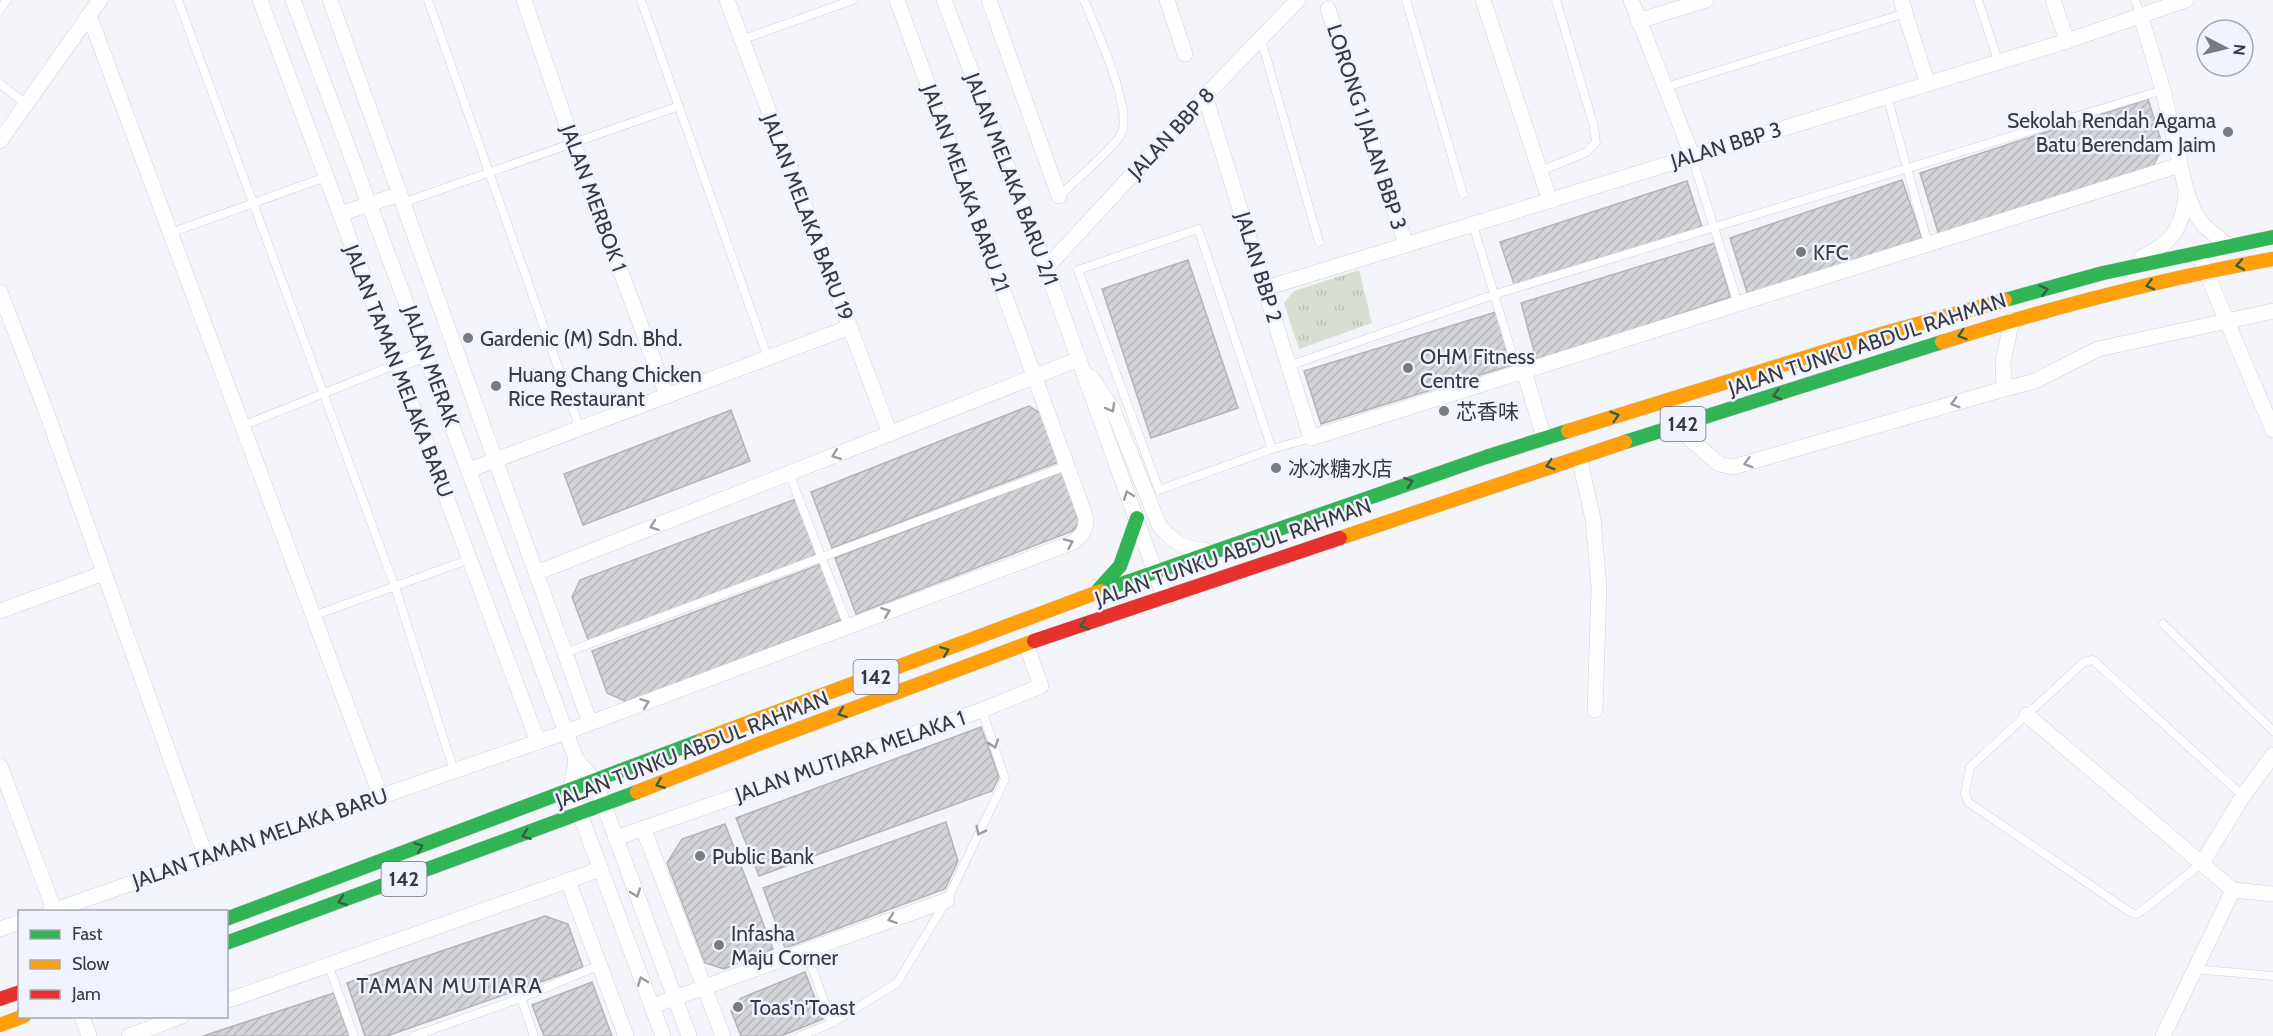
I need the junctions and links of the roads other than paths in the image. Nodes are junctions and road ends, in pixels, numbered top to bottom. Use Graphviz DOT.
graph roads {
  1 [pos="7,0"];
  2 [pos="100,0"];
  3 [pos="178,0"];
  4 [pos="260,0"];
  5 [pos="293,0"];
  6 [pos="330,0"];
  7 [pos="428,0"];
  8 [pos="524,0"];
  9 [pos="641,0"];
  10 [pos="727,0"];
  11 [pos="853,0"];
  12 [pos="897,0"];
  13 [pos="944,0"];
  14 [pos="989,0"];
  15 [pos="1084,0"];
  16 [pos="1167,0"];
  17 [pos="1298,0"];
  18 [pos="1406,0"];
  19 [pos="1483,0"];
  20 [pos="1556,0"];
  21 [pos="1631,0"];
  22 [pos="1706,0"];
  23 [pos="1978,0"];
  24 [pos="2053,0"];
  25 [pos="2136,0"];
  26 [pos="2186,0"];
  27 [pos="1903,7"];
  28 [pos="1328,9"];
  29 [pos="0,10"];
  30 [pos="89,15"];
  31 [pos="2141,16"];
  32 [pos="1638,21"];
  33 [pos="1261,39"];
  34 [pos="741,40"];
  35 [pos="2067,41"];
  36 [pos="1185,54"];
  37 [pos="1998,61"];
  38 [pos="1927,82"];
  39 [pos="0,84"];
  40 [pos="1663,88"];
  41 [pos="2163,90"];
  42 [pos="1205,96"];
  43 [pos="1887,96"];
  44 [pos="25,103"];
  45 [pos="679,106"];
  46 [pos="0,141"];
  47 [pos="573,143"];
  48 [pos="1692,155"];
  49 [pos="2180,165"];
  50 [pos="1906,166"];
  51 [pos="490,172"];
  52 [pos="1538,172"];
  53 [pos="326,177"];
  54 [pos="2186,190"];
  55 [pos="1463,194"];
  56 [pos="1059,196"];
  57 [pos="401,198"];
  58 [pos="1550,201"];
  59 [pos="254,203"];
  60 [pos="371,204"];
  61 [pos="340,214"];
  62 [pos="1473,225"];
  63 [pos="1714,228"];
  64 [pos="170,233"];
  65 [pos="2273,237"];
  66 [pos="1319,242"];
  67 [pos="1928,244"];
  68 [pos="1406,245"];
  69 [pos="2227,245"];
  70 [pos="2170,258"];
  71 [pos="2273,259"];
  72 [pos="1046,268"];
  73 [pos="2207,271"];
  74 [pos="2103,273"];
  75 [pos="1266,288"];
  76 [pos="0,292"];
  77 [pos="1496,294"];
  78 [pos="1738,304"];
  79 [pos="2273,311"];
  80 [pos="2012,320"];
  81 [pos="2226,322"];
  82 [pos="850,327"];
  83 [pos="426,354"];
  84 [pos="768,358"];
  85 [pos="1079,359"];
  86 [pos="397,364"];
  87 [pos="1288,366"];
  88 [pos="1521,372"];
  89 [pos="1035,376"];
  90 [pos="2004,389"];
  91 [pos="324,393"];
  92 [pos="667,396"];
  93 [pos="242,426"];
  94 [pos="1676,427"];
  95 [pos="579,429"];
  96 [pos="2273,430"];
  97 [pos="890,434"];
  98 [pos="1311,438"];
  99 [pos="1544,438"];
  100 [pos="1272,449"];
  101 [pos="1579,457"];
  102 [pos="496,460"];
  103 [pos="1066,466"];
  104 [pos="469,470"];
  105 [pos="789,473"];
  106 [pos="1137,518"];
  107 [pos="1216,550"];
  108 [pos="822,556"];
  109 [pos="470,559"];
  110 [pos="1156,570"];
  111 [pos="104,573"];
  112 [pos="536,573"];
  113 [pos="395,587"];
  114 [pos="1087,597"];
  115 [pos="1166,599"];
  116 [pos="0,611"];
  117 [pos="313,616"];
  118 [pos="2163,624"];
  119 [pos="848,626"];
  120 [pos="1026,644"];
  121 [pos="564,652"];
  122 [pos="982,710"];
  123 [pos="1595,710"];
  124 [pos="2027,715"];
  125 [pos="590,723"];
  126 [pos="2273,731"];
  127 [pos="566,732"];
  128 [pos="538,741"];
  129 [pos="2273,755"];
  130 [pos="576,759"];
  131 [pos="0,766"];
  132 [pos="454,771"];
  133 [pos="595,781"];
  134 [pos="571,790"];
  135 [pos="381,796"];
  136 [pos="2242,796"];
  137 [pos="604,806"];
  138 [pos="581,815"];
  139 [pos="643,828"];
  140 [pos="616,838"];
  141 [pos="207,857"];
  142 [pos="2202,863"];
  143 [pos="601,870"];
  144 [pos="568,881"];
  145 [pos="2234,890"];
  146 [pos="2273,894"];
  147 [pos="947,900"];
  148 [pos="53,910"];
  149 [pos="56,910"];
  150 [pos="228,918"];
  151 [pos="18,923"];
  152 [pos="0,929"];
  153 [pos="228,942"];
  154 [pos="806,949"];
  155 [pos="328,964"];
  156 [pos="600,965"];
  157 [pos="2194,969"];
  158 [pos="2273,976"];
  159 [pos="704,987"];
  160 [pos="18,993"];
  161 [pos="521,998"];
  162 [pos="675,998"];
  163 [pos="0,999"];
  164 [pos="228,999"];
  165 [pos="652,1006"];
  166 [pos="21,1018"];
  167 [pos="82,1018"];
  168 [pos="179,1018"];
  169 [pos="832,1023"];
  170 [pos="0,1025"];
  171 [pos="89,1036"];
  172 [pos="129,1036"];
  173 [pos="354,1036"];
  174 [pos="414,1036"];
  175 [pos="534,1036"];
  176 [pos="626,1036"];
  177 [pos="663,1036"];
  178 [pos="689,1036"];
  179 [pos="723,1036"];
  180 [pos="800,1036"];
  181 [pos="2163,1036"];
  1 -- 29 [label="lane"];
  2 -- 30 [label="street"];
  3 -- 59 [label="lane"];
  4 -- 53 [label="street, JALAN TAMAN MELAKA BARU"];
  5 -- 60 [label="street, JALAN MERAK"];
  6 -- 57 [label="street, JALAN MERAK"];
  7 -- 51 [label="lane"];
  8 -- 47 [label="street, JALAN MERBOK 1"];
  9 -- 45 [label="lane"];
  10 -- 34 [label="street, JALAN MELAKA BARU 19"];
  11 -- 34 [label="lane"];
  12 -- 89 [label="street, JALAN MELAKA BARU 21"];
  13 -- 72 [label="street, JALAN MELAKA BARU 2/1"];
  14 -- 56 [label="street"];
  15 -- 56 [label="lane"];
  16 -- 36 [label="street"];
  17 -- 33 [label="street, JALAN BBP 8"];
  18 -- 55 [label="lane"];
  19 -- 52 [label="street"];
  20 -- 52 [label="lane"];
  21 -- 32 [label="street"];
  22 -- 32 [label="street"];
  23 -- 37 [label="lane"];
  24 -- 35 [label="street"];
  25 -- 31 [label="lane"];
  26 -- 31 [label="street, JALAN BBP 3"];
  27 -- 38 [label="street"];
  27 -- 40 [label="lane"];
  28 -- 68 [label="street, LORONG 1 JALAN BBP 3"];
  30 -- 44 [label="street"];
  30 -- 64 [label="street"];
  31 -- 35 [label="street, JALAN BBP 3"];
  31 -- 41 [label="street"];
  32 -- 40 [label="street"];
  33 -- 42 [label="street, JALAN BBP 8"];
  33 -- 66 [label="lane"];
  34 -- 82 [label="street, JALAN MELAKA BARU 19"];
  35 -- 37 [label="street, JALAN BBP 3"];
  37 -- 38 [label="street, JALAN BBP 3"];
  38 -- 43 [label="street, JALAN BBP 3"];
  39 -- 44 [label="lane"];
  40 -- 48 [label="street"];
  41 -- 49 [label="street"];
  41 -- 50 [label="lane"];
  42 -- 72 [label="street, JALAN BBP 8"];
  42 -- 75 [label="street, JALAN BBP 2"];
  43 -- 48 [label="street, JALAN BBP 3"];
  43 -- 50 [label="lane"];
  44 -- 46 [label="street"];
  45 -- 47 [label="lane"];
  45 -- 84 [label="lane"];
  47 -- 51 [label="lane"];
  47 -- 92 [label="street, JALAN MERBOK 1"];
  48 -- 58 [label="street, JALAN BBP 3"];
  48 -- 63 [label="lane"];
  49 -- 54 [label="street"];
  49 -- 67 [label="street"];
  50 -- 63 [label="lane"];
  50 -- 67 [label="lane"];
  51 -- 57 [label="lane"];
  51 -- 95 [label="lane"];
  52 -- 58 [label="street"];
  53 -- 59 [label="lane"];
  53 -- 61 [label="street, JALAN TAMAN MELAKA BARU"];
  54 -- 69 [label="street"];
  54 -- 74 [label="street"];
  57 -- 60 [label="street"];
  57 -- 102 [label="street, JALAN MERAK"];
  58 -- 62 [label="street, JALAN BBP 3"];
  59 -- 64 [label="lane"];
  59 -- 91 [label="lane"];
  60 -- 61 [label="street"];
  60 -- 83 [label="street, JALAN MERAK"];
  61 -- 86 [label="street, JALAN TAMAN MELAKA BARU"];
  62 -- 68 [label="street, JALAN BBP 3"];
  62 -- 77 [label="lane"];
  63 -- 77 [label="lane"];
  63 -- 78 [label="lane"];
  64 -- 93 [label="street"];
  65 -- 69 [label="main road, JALAN TUNKU ABDUL RAHMAN / 142"];
  67 -- 78 [label="street"];
  68 -- 75 [label="street, JALAN BBP 3"];
  69 -- 70 [label="main road, JALAN TUNKU ABDUL RAHMAN / 142"];
  70 -- 73 [label="street"];
  70 -- 74 [label="main road, JALAN TUNKU ABDUL RAHMAN / 142"];
  71 -- 73 [label="main road, JALAN TUNKU ABDUL RAHMAN / 142, one-way"];
  72 -- 85 [label="street, JALAN MELAKA BARU 2/1"];
  73 -- 80 [label="main road, JALAN TUNKU ABDUL RAHMAN / 142, one-way"];
  73 -- 81 [label="street"];
  99 -- 74 [label="main road, JALAN TUNKU ABDUL RAHMAN / 142, one-way"];
  75 -- 87 [label="street, JALAN BBP 2"];
  76 -- 111 [label="street"];
  77 -- 87 [label="lane"];
  77 -- 88 [label="lane"];
  78 -- 88 [label="street"];
  79 -- 81 [label="street"];
  80 -- 90 [label="street"];
  80 -- 94 [label="main road, JALAN TUNKU ABDUL RAHMAN / 142, one-way"];
  81 -- 90 [label="street"];
  81 -- 96 [label="street"];
  82 -- 84 [label="street"];
  82 -- 97 [label="street, JALAN MELAKA BARU 19"];
  83 -- 86 [label="street"];
  83 -- 104 [label="street, JALAN MERAK"];
  84 -- 92 [label="street"];
  85 -- 89 [label="street"];
  106 -- 85 [label="street, one-way"];
  85 -- 107 [label="street, one-way"];
  86 -- 91 [label="lane"];
  86 -- 109 [label="street, JALAN TAMAN MELAKA BARU"];
  87 -- 98 [label="street, JALAN BBP 2"];
  88 -- 98 [label="street"];
  88 -- 99 [label="street"];
  89 -- 97 [label="street"];
  89 -- 103 [label="street, JALAN MELAKA BARU 21"];
  90 -- 94 [label="street, one-way"];
  91 -- 93 [label="lane"];
  91 -- 113 [label="lane"];
  92 -- 95 [label="street"];
  93 -- 117 [label="street"];
  94 -- 101 [label="main road, JALAN TUNKU ABDUL RAHMAN / 142"];
  95 -- 102 [label="street"];
  97 -- 105 [label="street, one-way"];
  98 -- 100 [label="lane"];
  107 -- 99 [label="main road, JALAN TUNKU ABDUL RAHMAN / 142, one-way"];
  100 -- 100 [label="lane"];
  101 -- 115 [label="main road, JALAN TUNKU ABDUL RAHMAN / 142, one-way"];
  101 -- 123 [label="street"];
  102 -- 104 [label="street"];
  102 -- 112 [label="street, JALAN MERAK"];
  103 -- 108 [label="lane"];
  119 -- 103 [label="street, JALAN MELAKA BARU 21, one-way"];
  104 -- 127 [label="street, JALAN MERAK"];
  105 -- 108 [label="lane"];
  105 -- 112 [label="street, one-way"];
  106 -- 110 [label="street"];
  106 -- 114 [label="main road"];
  107 -- 110 [label="main road, JALAN TUNKU ABDUL RAHMAN / 142"];
  108 -- 119 [label="lane"];
  108 -- 121 [label="lane"];
  109 -- 113 [label="lane"];
  109 -- 128 [label="street, JALAN TAMAN MELAKA BARU"];
  110 -- 114 [label="main road, JALAN TUNKU ABDUL RAHMAN / 142"];
  110 -- 115 [label="street"];
  111 -- 116 [label="street"];
  111 -- 141 [label="street"];
  112 -- 121 [label="street, JALAN MERAK"];
  113 -- 117 [label="lane"];
  113 -- 132 [label="lane"];
  133 -- 114 [label="main road, JALAN TUNKU ABDUL RAHMAN / 142, one-way"];
  115 -- 120 [label="main road, JALAN TUNKU ABDUL RAHMAN / 142, one-way"];
  117 -- 135 [label="street"];
  118 -- 126 [label="lane"];
  125 -- 119 [label="street, JALAN TAMAN MELAKA BARU, one-way"];
  120 -- 122 [label="street, JALAN MUTIARA MELAKA 1"];
  120 -- 137 [label="main road, JALAN TUNKU ABDUL RAHMAN / 142, one-way"];
  121 -- 125 [label="street, JALAN MERAK"];
  122 -- 139 [label="street, JALAN MUTIARA MELAKA 1"];
  122 -- 147 [label="lane, one-way"];
  124 -- 136 [label="lane"];
  124 -- 142 [label="street"];
  124 -- 142 [label="lane"];
  125 -- 127 [label="street, JALAN TAMAN MELAKA BARU"];
  127 -- 128 [label="street, JALAN TAMAN MELAKA BARU"];
  127 -- 130 [label="street, JALAN MERAK"];
  128 -- 132 [label="street, JALAN TAMAN MELAKA BARU"];
  129 -- 136 [label="street"];
  130 -- 133 [label="street"];
  130 -- 134 [label="street"];
  131 -- 148 [label="street"];
  132 -- 135 [label="street, JALAN TAMAN MELAKA BARU"];
  133 -- 134 [label="main road, JALAN TUNKU ABDUL RAHMAN / 142"];
  133 -- 137 [label="street"];
  134 -- 138 [label="street"];
  150 -- 134 [label="main road, JALAN TUNKU ABDUL RAHMAN / 142, one-way"];
  135 -- 141 [label="street, JALAN TAMAN MELAKA BARU"];
  136 -- 142 [label="street"];
  137 -- 138 [label="main road, JALAN TUNKU ABDUL RAHMAN / 142"];
  137 -- 140 [label="street"];
  138 -- 143 [label="street"];
  138 -- 153 [label="main road, JALAN TUNKU ABDUL RAHMAN / 142, one-way"];
  139 -- 140 [label="street, JALAN MUTIARA MELAKA 1"];
  139 -- 159 [label="street"];
  140 -- 162 [label="street, one-way"];
  141 -- 149 [label="street, JALAN TAMAN MELAKA BARU"];
  142 -- 145 [label="street"];
  143 -- 144 [label="street"];
  165 -- 143 [label="street, one-way"];
  144 -- 155 [label="street"];
  144 -- 156 [label="street"];
  145 -- 146 [label="street"];
  145 -- 157 [label="street"];
  147 -- 154 [label="street, one-way"];
  147 -- 169 [label="lane"];
  151 -- 152 [label="street"];
  154 -- 159 [label="street"];
  154 -- 169 [label="lane"];
  155 -- 164 [label="street"];
  155 -- 173 [label="lane"];
  156 -- 161 [label="lane"];
  156 -- 176 [label="street"];
  157 -- 158 [label="lane"];
  157 -- 181 [label="street"];
  159 -- 162 [label="street"];
  159 -- 179 [label="street"];
  160 -- 163 [label="main road"];
  161 -- 174 [label="lane"];
  161 -- 175 [label="lane"];
  162 -- 165 [label="street"];
  162 -- 178 [label="street"];
  165 -- 177 [label="street"];
  166 -- 170 [label="main road"];
  167 -- 171 [label="street"];
  168 -- 172 [label="street"];
  169 -- 180 [label="lane"];
}
